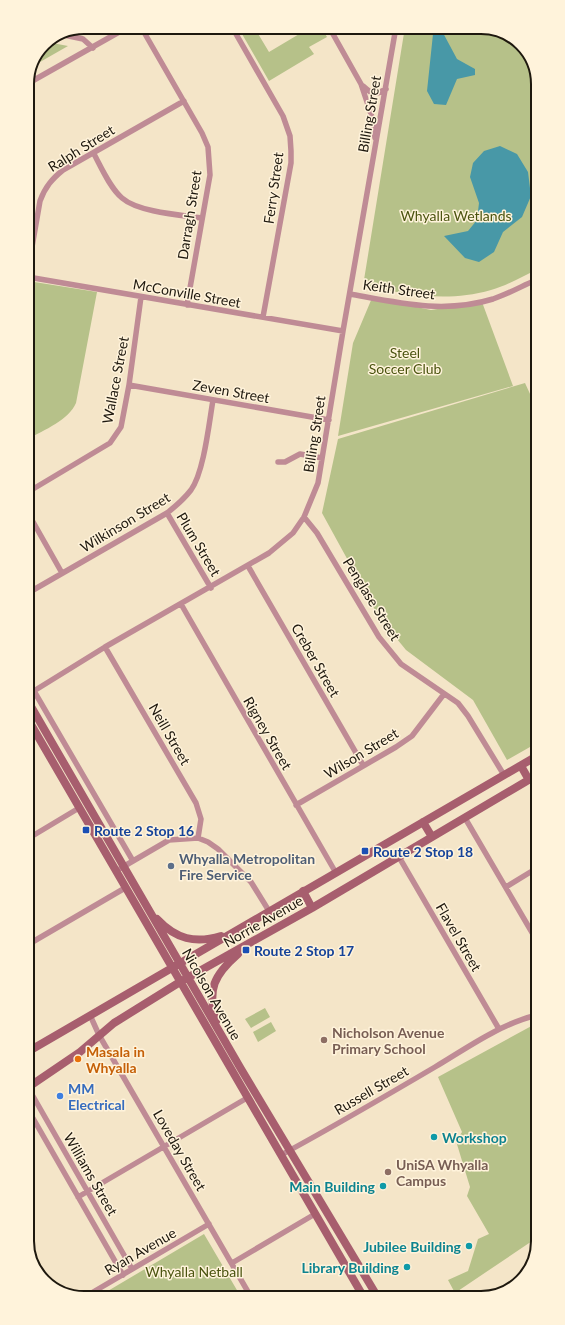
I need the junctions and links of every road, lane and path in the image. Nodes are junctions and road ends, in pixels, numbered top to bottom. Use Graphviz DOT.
graph roads {
  1 [pos="116,34"];
  2 [pos="145,34"];
  3 [pos="236,34"];
  4 [pos="333,34"];
  5 [pos="395,34"];
  6 [pos="70,36"];
  7 [pos="93,48"];
  8 [pos="34,80"];
  9 [pos="361,84"];
  10 [pos="386,89"];
  11 [pos="184,101"];
  12 [pos="376,144"];
  13 [pos="94,154"];
  14 [pos="202,218"];
  15 [pos="34,236"];
  16 [pos="34,278"];
  17 [pos="531,282"];
  18 [pos="350,294"];
  19 [pos="141,297"];
  20 [pos="187,305"];
  21 [pos="263,317"];
  22 [pos="343,331"];
  23 [pos="128,385"];
  24 [pos="213,400"];
  25 [pos="329,420"];
  26 [pos="322,458"];
  27 [pos="278,462"];
  28 [pos="34,488"];
  29 [pos="166,513"];
  30 [pos="304,517"];
  31 [pos="34,524"];
  32 [pos="248,566"];
  33 [pos="62,573"];
  34 [pos="211,588"];
  35 [pos="34,589"];
  36 [pos="181,604"];
  37 [pos="105,647"];
  38 [pos="34,691"];
  39 [pos="444,694"];
  40 [pos="34,698"];
  41 [pos="34,712"];
  42 [pos="34,733"];
  43 [pos="531,760"];
  44 [pos="363,765"];
  45 [pos="521,766"];
  46 [pos="504,775"];
  47 [pos="529,780"];
  48 [pos="296,805"];
  49 [pos="79,808"];
  50 [pos="465,818"];
  51 [pos="423,822"];
  52 [pos="34,835"];
  53 [pos="432,837"];
  54 [pos="198,838"];
  55 [pos="399,857"];
  56 [pos="133,861"];
  57 [pos="124,866"];
  58 [pos="116,871"];
  59 [pos="531,872"];
  60 [pos="336,873"];
  61 [pos="506,887"];
  62 [pos="126,888"];
  63 [pos="303,891"];
  64 [pos="312,908"];
  65 [pos="269,911"];
  66 [pos="150,912"];
  67 [pos="240,928"];
  68 [pos="531,931"];
  69 [pos="34,941"];
  70 [pos="251,942"];
  71 [pos="180,963"];
  72 [pos="172,968"];
  73 [pos="188,978"];
  74 [pos="180,982"];
  75 [pos="90,1015"];
  76 [pos="531,1016"];
  77 [pos="499,1029"];
  78 [pos="220,1031"];
  79 [pos="99,1035"];
  80 [pos="34,1048"];
  81 [pos="34,1083"];
  82 [pos="34,1098"];
  83 [pos="247,1098"];
  84 [pos="34,1120"];
  85 [pos="164,1145"];
  86 [pos="289,1151"];
  87 [pos="281,1155"];
  88 [pos="87,1191"];
  89 [pos="78,1197"];
  90 [pos="315,1214"];
  91 [pos="209,1224"];
  92 [pos="232,1263"];
  93 [pos="132,1269"];
  94 [pos="123,1275"];
  95 [pos="95,1291"];
  96 [pos="248,1291"];
  97 [pos="360,1291"];
  98 [pos="374,1291"];
  1 -- 7 [label="street"];
  2 -- 11 [label="street, Darragh Street"];
  3 -- 21 [label="street, Ferry Street"];
  4 -- 9 [label="street"];
  5 -- 10 [label="street, Billing Street"];
  6 -- 7 [label="street"];
  7 -- 8 [label="street"];
  9 -- 10 [label="street"];
  9 -- 12 [label="street"];
  10 -- 12 [label="street, Billing Street"];
  11 -- 13 [label="street, Ralph Street"];
  11 -- 14 [label="street, Darragh Street"];
  12 -- 18 [label="street, Billing Street"];
  13 -- 14 [label="street"];
  13 -- 15 [label="street, Ralph Street"];
  14 -- 20 [label="street, Darragh Street"];
  16 -- 19 [label="street, McConville Street"];
  17 -- 18 [label="street, Keith Street"];
  18 -- 22 [label="street, Billing Street"];
  19 -- 20 [label="street, McConville Street"];
  19 -- 23 [label="street, Wallace Street"];
  20 -- 21 [label="street, McConville Street"];
  21 -- 22 [label="street, McConville Street"];
  22 -- 25 [label="street, Billing Street"];
  23 -- 24 [label="street, Zeven Street"];
  23 -- 28 [label="street, Wallace Street"];
  24 -- 25 [label="street, Zeven Street"];
  24 -- 29 [label="street, Wilkinson Street"];
  25 -- 26 [label="street, Billing Street"];
  26 -- 27 [label="street"];
  26 -- 30 [label="street, Billing Street"];
  29 -- 33 [label="street, Wilkinson Street"];
  29 -- 34 [label="street, Plum Street"];
  30 -- 32 [label="street, Billing Street"];
  30 -- 39 [label="street, Penglase Street"];
  31 -- 33 [label="street"];
  32 -- 34 [label="street, Billing Street"];
  32 -- 44 [label="street, Creber Street"];
  33 -- 35 [label="street, Wilkinson Street"];
  34 -- 36 [label="street, Billing Street"];
  36 -- 37 [label="street, Billing Street"];
  36 -- 48 [label="street, Rigney Street"];
  37 -- 38 [label="street, Billing Street"];
  37 -- 54 [label="street, Neill Street"];
  39 -- 44 [label="street, Wilson Street"];
  39 -- 46 [label="street, Penglase Street"];
  40 -- 56 [label="street"];
  41 -- 57 [label="main road, Nicolson Avenue"];
  42 -- 49 [label="main road, Nicolson Avenue"];
  43 -- 45 [label="main road, Norrie Avenue"];
  44 -- 48 [label="street, Wilson Street"];
  45 -- 46 [label="main road, Norrie Avenue"];
  45 -- 47 [label="main road"];
  46 -- 51 [label="main road, Norrie Avenue"];
  47 -- 50 [label="main road, Norrie Avenue"];
  48 -- 60 [label="street, Rigney Street"];
  49 -- 52 [label="street"];
  49 -- 58 [label="main road, Nicolson Avenue"];
  50 -- 53 [label="main road, Norrie Avenue"];
  50 -- 61 [label="street"];
  51 -- 53 [label="main road"];
  51 -- 60 [label="main road, Norrie Avenue"];
  53 -- 55 [label="main road, Norrie Avenue"];
  54 -- 56 [label="street"];
  54 -- 65 [label="street"];
  55 -- 64 [label="main road, Norrie Avenue"];
  55 -- 77 [label="street, Flavel Street"];
  56 -- 57 [label="street"];
  57 -- 58 [label="street"];
  57 -- 66 [label="main road, Nicolson Avenue"];
  58 -- 62 [label="main road, Nicolson Avenue"];
  59 -- 61 [label="street"];
  60 -- 63 [label="main road, Norrie Avenue"];
  61 -- 68 [label="street"];
  62 -- 69 [label="street"];
  62 -- 72 [label="main road, Nicolson Avenue"];
  63 -- 64 [label="main road"];
  63 -- 65 [label="main road, Norrie Avenue"];
  64 -- 70 [label="main road, Norrie Avenue"];
  65 -- 67 [label="main road, Norrie Avenue"];
  66 -- 67 [label="main road"];
  66 -- 71 [label="main road, Nicolson Avenue"];
  67 -- 71 [label="main road, Norrie Avenue"];
  70 -- 73 [label="main road, Norrie Avenue"];
  70 -- 78 [label="main road"];
  71 -- 72 [label="main road, Norrie Avenue"];
  71 -- 73 [label="main road, Nicolson Avenue"];
  72 -- 74 [label="main road, Nicolson Avenue"];
  72 -- 75 [label="main road, Norrie Avenue"];
  73 -- 74 [label="main road, Norrie Avenue"];
  73 -- 78 [label="main road, Nicolson Avenue"];
  74 -- 79 [label="main road, Norrie Avenue"];
  74 -- 83 [label="main road, Nicolson Avenue"];
  75 -- 79 [label="street, Loveday Street"];
  75 -- 80 [label="main road, Norrie Avenue"];
  76 -- 77 [label="street, Russell Street"];
  77 -- 86 [label="street, Russell Street"];
  78 -- 86 [label="main road, Nicolson Avenue"];
  79 -- 81 [label="main road, Norrie Avenue"];
  79 -- 85 [label="street, Loveday Street"];
  82 -- 88 [label="street, Williams Street"];
  83 -- 85 [label="street"];
  83 -- 87 [label="main road, Nicolson Avenue"];
  84 -- 89 [label="street, Williams Street"];
  85 -- 88 [label="street"];
  85 -- 91 [label="street, Loveday Street"];
  86 -- 87 [label="street, Russell Street"];
  86 -- 98 [label="main road, Nicolson Avenue"];
  87 -- 90 [label="main road, Nicolson Avenue"];
  88 -- 89 [label="street"];
  88 -- 93 [label="street, Williams Street"];
  89 -- 94 [label="street, Williams Street"];
  90 -- 92 [label="street"];
  90 -- 97 [label="main road, Nicolson Avenue"];
  91 -- 92 [label="street, Loveday Street"];
  91 -- 93 [label="street, Ryan Avenue"];
  92 -- 96 [label="street, Loveday Street"];
  93 -- 94 [label="street, Ryan Avenue"];
  94 -- 95 [label="street, Ryan Avenue"];
}
